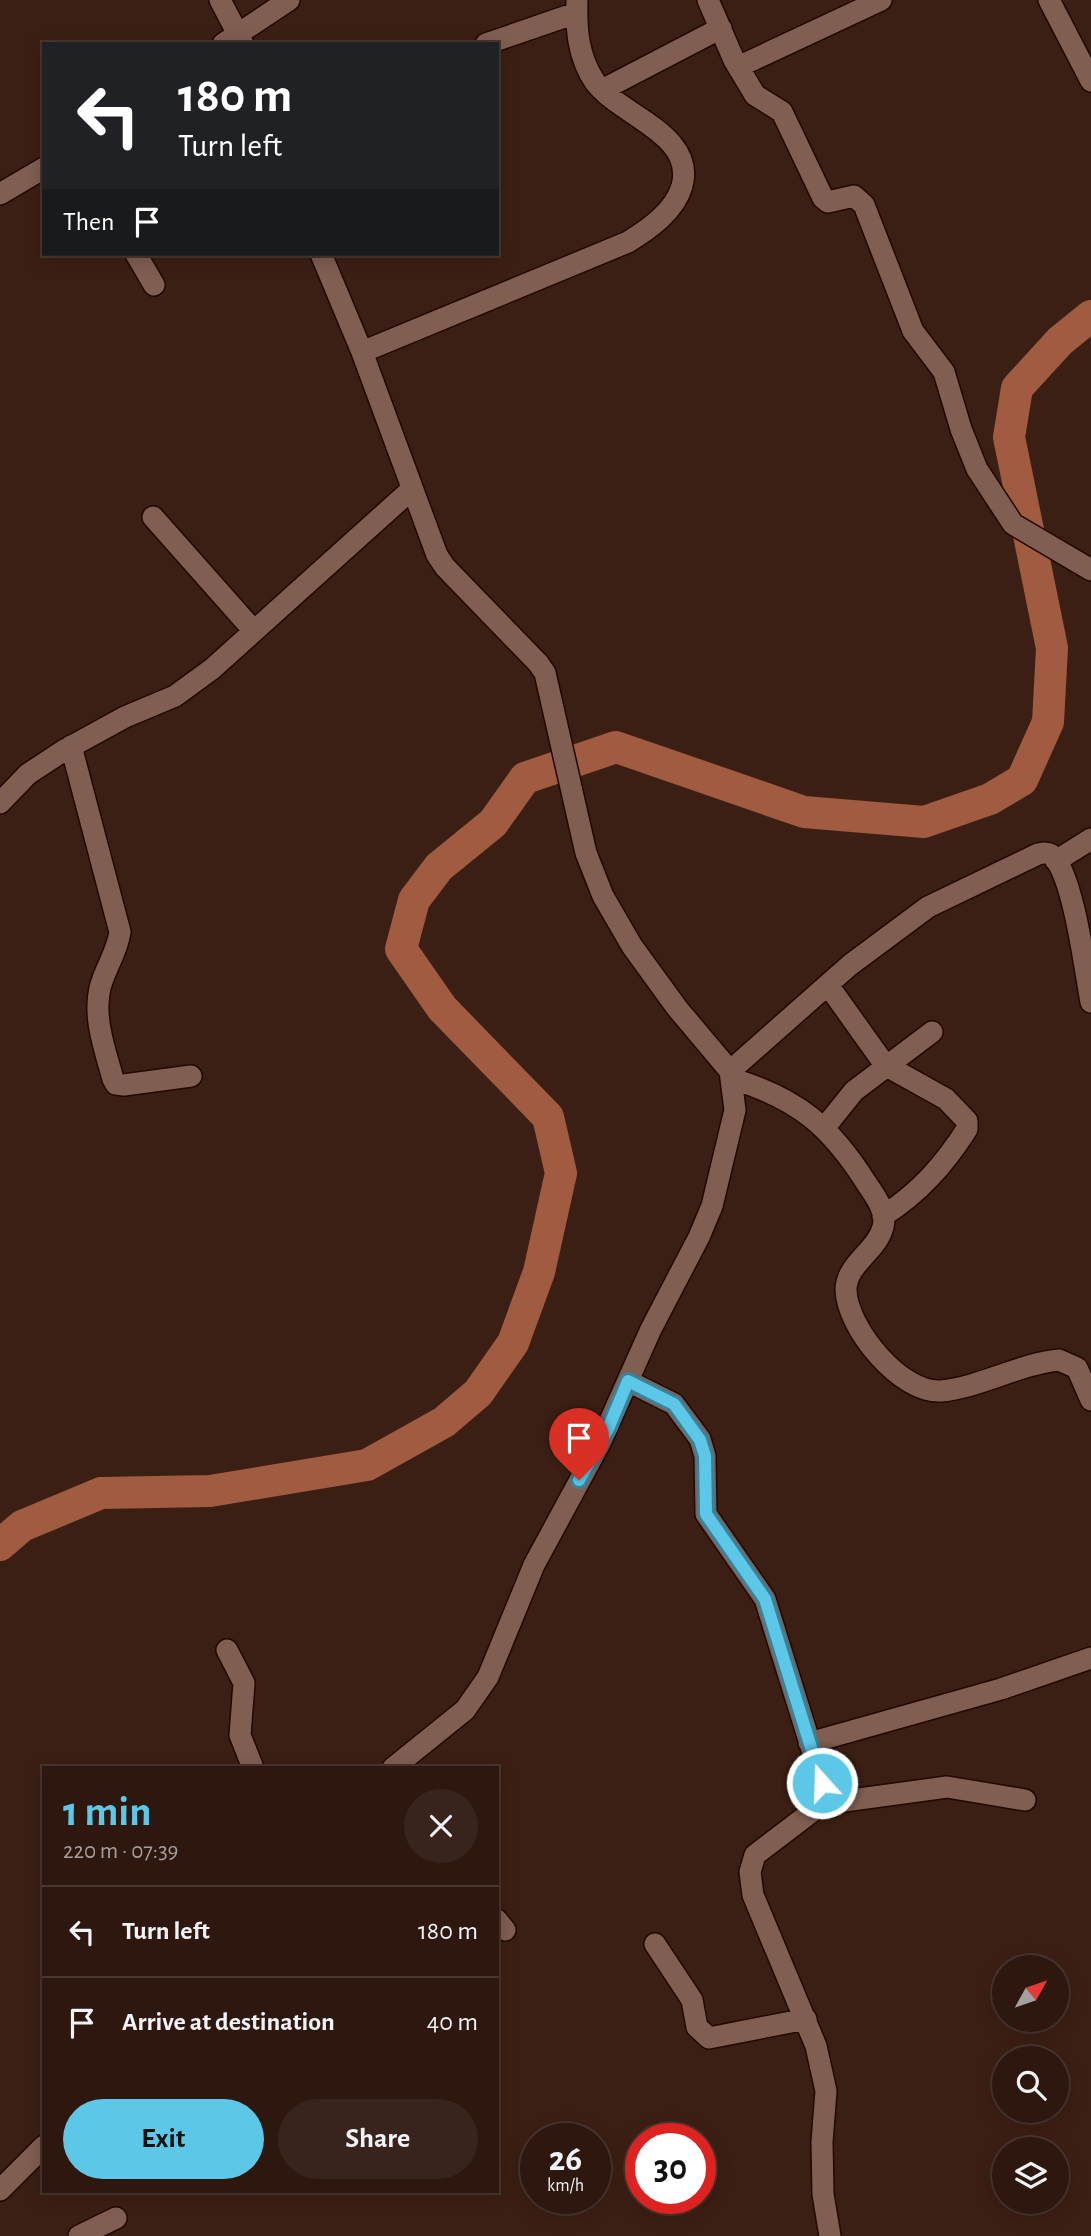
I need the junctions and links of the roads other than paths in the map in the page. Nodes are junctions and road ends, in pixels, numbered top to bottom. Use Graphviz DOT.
graph roads {
  1 [pos="220,0"];
  2 [pos="289,0"];
  3 [pos="708,0"];
  4 [pos="881,0"];
  5 [pos="1049,0"];
  6 [pos="577,6"];
  7 [pos="720,28"];
  8 [pos="235,40"];
  9 [pos="491,42"];
  10 [pos="740,66"];
  11 [pos="1091,81"];
  12 [pos="602,90"];
  13 [pos="42,169"];
  14 [pos="0,194"];
  15 [pos="137,256"];
  16 [pos="322,256"];
  17 [pos="154,285"];
  18 [pos="362,352"];
  19 [pos="412,489"];
  20 [pos="153,517"];
  21 [pos="1088,564"];
  22 [pos="254,631"];
  23 [pos="71,746"];
  24 [pos="0,803"];
  25 [pos="1091,839"];
  26 [pos="1056,862"];
  27 [pos="828,985"];
  28 [pos="1091,1002"];
  29 [pos="932,1031"];
  30 [pos="886,1065"];
  31 [pos="732,1075"];
  32 [pos="191,1076"];
  33 [pos="825,1127"];
  34 [pos="883,1216"];
  35 [pos="628,1381"];
  36 [pos="1091,1400"];
  37 [pos="227,1650"];
  38 [pos="1091,1658"];
  39 [pos="809,1743"];
  40 [pos="252,1766"];
  41 [pos="395,1766"];
  42 [pos="1025,1800"];
  43 [pos="822,1804"];
  44 [pos="655,1944"];
  45 [pos="806,2019"];
  46 [pos="42,2148"];
  47 [pos="0,2190"];
  48 [pos="116,2218"];
  49 [pos="79,2236"];
  50 [pos="830,2236"];
  1 -- 8 [label="street"];
  2 -- 8 [label="street"];
  3 -- 7 [label="street"];
  4 -- 10 [label="street"];
  5 -- 11 [label="street"];
  6 -- 9 [label="street"];
  6 -- 12 [label="street"];
  7 -- 10 [label="street"];
  7 -- 12 [label="street"];
  10 -- 21 [label="street"];
  12 -- 18 [label="street"];
  13 -- 14 [label="street"];
  15 -- 17 [label="street"];
  16 -- 18 [label="street"];
  18 -- 19 [label="street"];
  19 -- 22 [label="street"];
  19 -- 31 [label="street"];
  20 -- 22 [label="street"];
  22 -- 23 [label="street"];
  23 -- 24 [label="street"];
  23 -- 32 [label="street"];
  25 -- 26 [label="street"];
  26 -- 27 [label="street"];
  26 -- 28 [label="street"];
  27 -- 30 [label="street"];
  27 -- 31 [label="street"];
  29 -- 30 [label="street"];
  30 -- 33 [label="street"];
  30 -- 34 [label="street"];
  31 -- 33 [label="street"];
  31 -- 35 [label="street"];
  33 -- 34 [label="street"];
  34 -- 36 [label="street"];
  35 -- 39 [label="street"];
  35 -- 41 [label="street"];
  37 -- 40 [label="street"];
  38 -- 39 [label="street"];
  39 -- 43 [label="street"];
  42 -- 43 [label="street"];
  43 -- 45 [label="street"];
  44 -- 45 [label="street"];
  45 -- 50 [label="street"];
  46 -- 47 [label="street"];
  48 -- 49 [label="street"];
}
